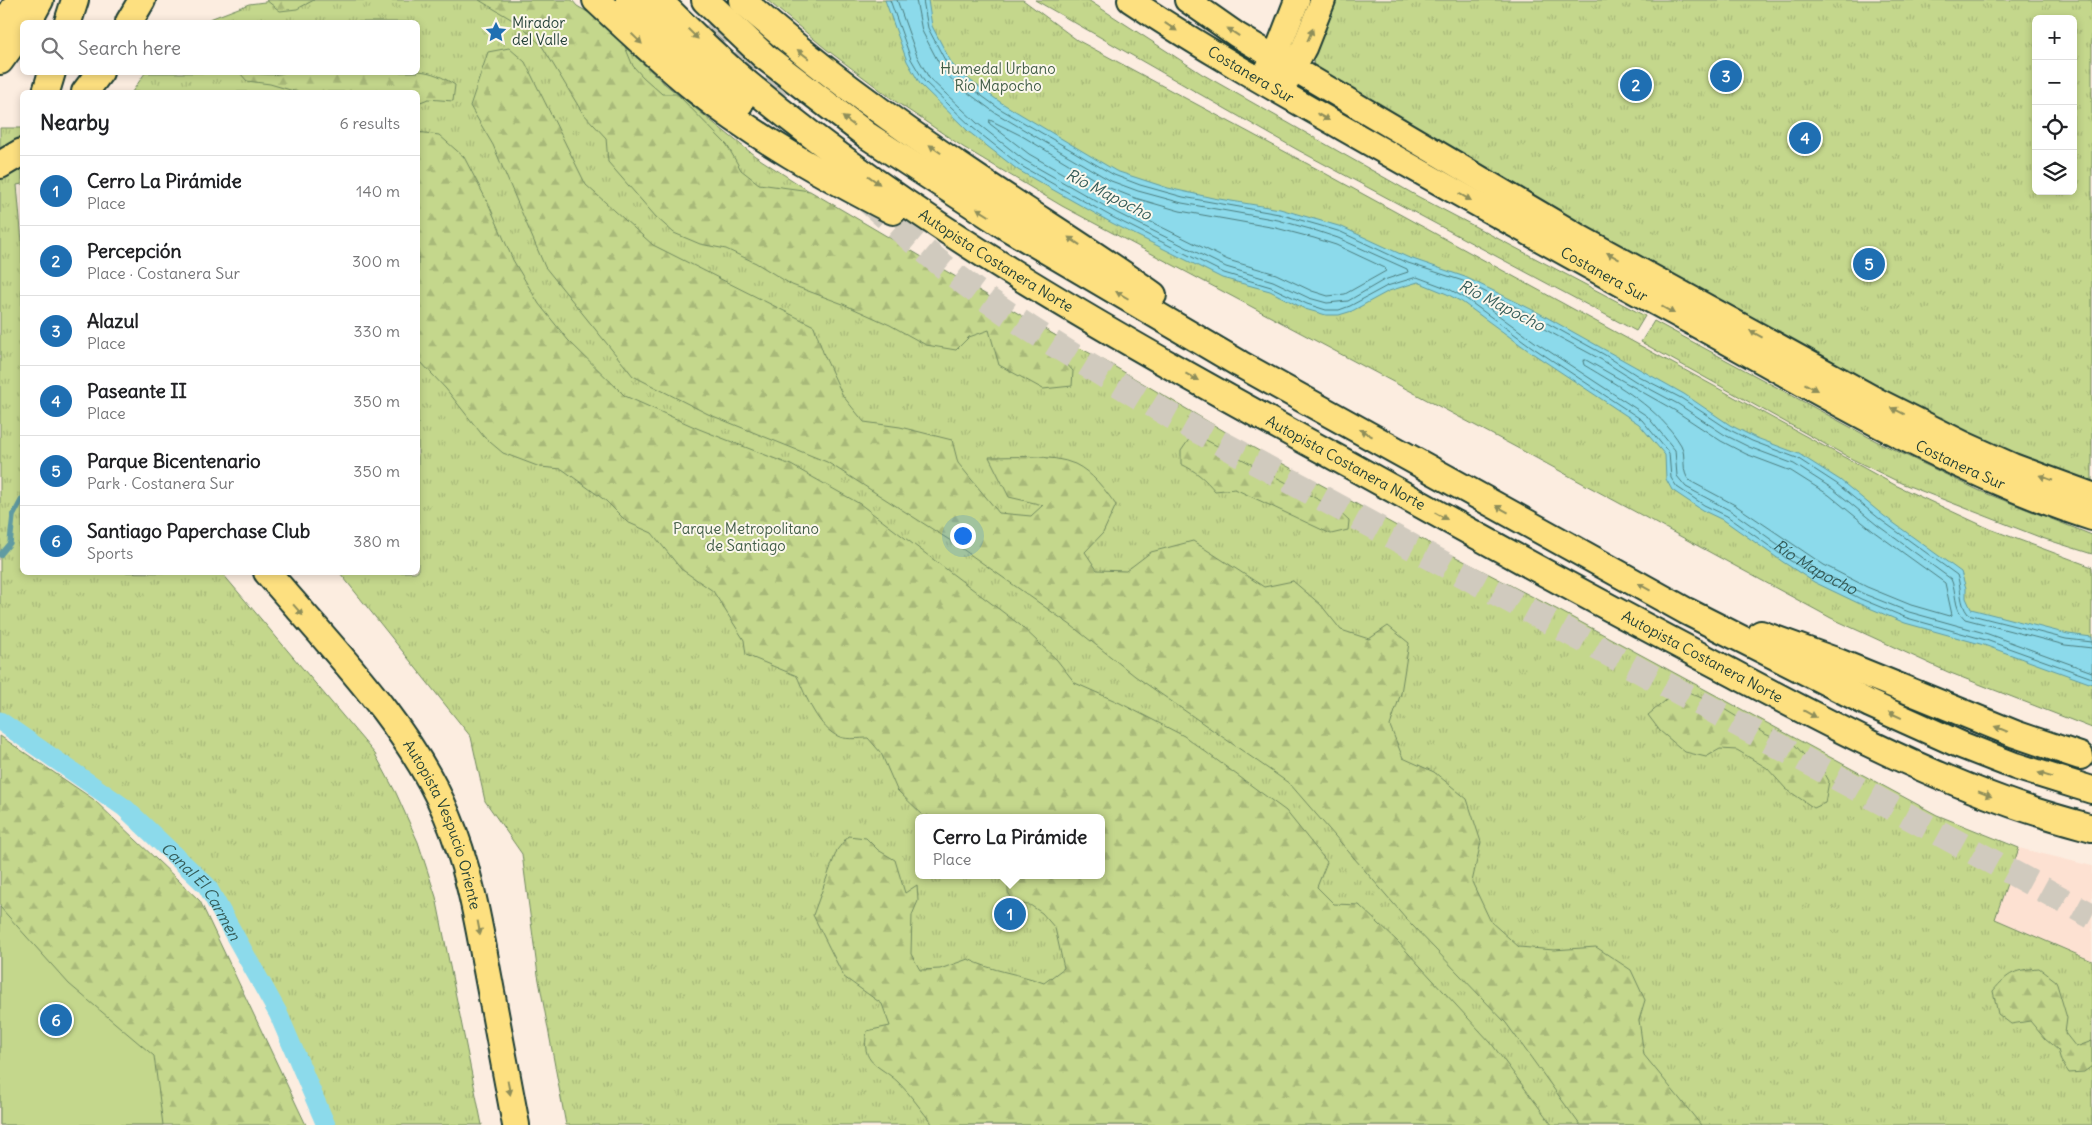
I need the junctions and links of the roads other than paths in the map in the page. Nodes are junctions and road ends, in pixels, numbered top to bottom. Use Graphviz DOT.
graph roads {
  1 [pos="19,0"];
  2 [pos="40,0"];
  3 [pos="75,0"];
  4 [pos="133,0"];
  5 [pos="142,0"];
  6 [pos="596,0"];
  7 [pos="629,0"];
  8 [pos="658,0"];
  9 [pos="705,0"];
  10 [pos="742,0"];
  11 [pos="1130,0"];
  12 [pos="1187,0"];
  13 [pos="1297,0"];
  14 [pos="1323,0"];
  15 [pos="26,20"];
  16 [pos="69,20"];
  17 [pos="126,20"];
  18 [pos="130,20"];
  19 [pos="13,38"];
  20 [pos="1284,62"];
  21 [pos="51,75"];
  22 [pos="98,75"];
  23 [pos="1271,87"];
  24 [pos="47,90"];
  25 [pos="87,90"];
  26 [pos="20,153"];
  27 [pos="0,165"];
  28 [pos="827,174"];
  29 [pos="1001,266"];
  30 [pos="1240,364"];
  31 [pos="2092,495"];
  32 [pos="2092,518"];
  33 [pos="270,575"];
  34 [pos="1686,611"];
  35 [pos="2080,756"];
  36 [pos="2092,790"];
  37 [pos="2092,828"];
  38 [pos="516,1125"];
  1 -- 19 [label="highway"];
  2 -- 15 [label="highway"];
  3 -- 16 [label="highway"];
  4 -- 17 [label="highway"];
  5 -- 18 [label="highway"];
  6 -- 28 [label="highway, one-way"];
  7 -- 28 [label="highway"];
  8 -- 29 [label="highway, Autopista Costanera Norte, one-way"];
  30 -- 9 [label="highway, one-way"];
  30 -- 10 [label="highway, one-way"];
  11 -- 23 [label="main road, Costanera Sur, one-way"];
  20 -- 12 [label="main road, Costanera Sur, one-way"];
  13 -- 20 [label="main road"];
  20 -- 14 [label="main road, one-way"];
  20 -- 23 [label="main road"];
  31 -- 20 [label="main road, Costanera Sur, one-way"];
  21 -- 24 [label="highway"];
  22 -- 25 [label="highway"];
  23 -- 32 [label="main road, Costanera Sur, one-way"];
  26 -- 27 [label="highway"];
  28 -- 29 [label="highway"];
  29 -- 37 [label="highway, Autopista Costanera Norte, one-way"];
  34 -- 30 [label="highway, one-way"];
  33 -- 38 [label="highway, Autopista Vespucio Oriente, one-way"];
  35 -- 34 [label="highway, one-way"];
  36 -- 34 [label="highway, one-way"];
}
